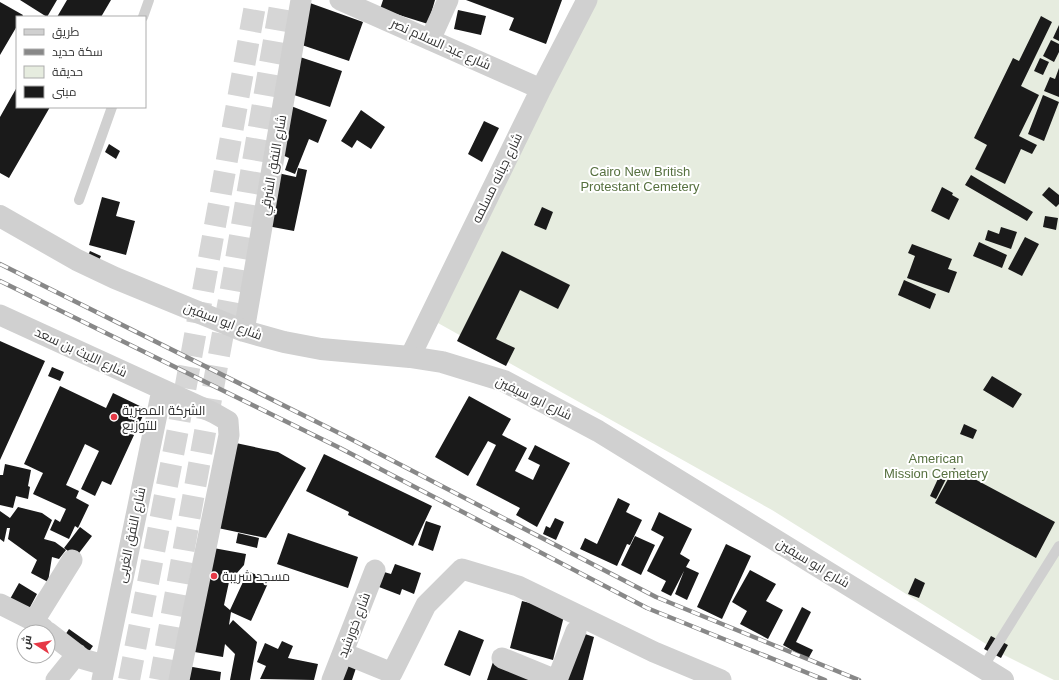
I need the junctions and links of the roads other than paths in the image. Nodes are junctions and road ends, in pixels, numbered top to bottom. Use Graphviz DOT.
graph roads {
  1 [pos="149,0"];
  2 [pos="301,0"];
  3 [pos="340,0"];
  4 [pos="448,0"];
  5 [pos="587,0"];
  6 [pos="376,8"];
  7 [pos="143,16"];
  8 [pos="430,40"];
  9 [pos="541,89"];
  10 [pos="112,108"];
  11 [pos="79,200"];
  12 [pos="0,216"];
  13 [pos="0,315"];
  14 [pos="244,331"];
  15 [pos="410,357"];
  16 [pos="162,390"];
  17 [pos="1059,546"];
  18 [pos="72,560"];
  19 [pos="375,570"];
  20 [pos="0,604"];
  21 [pos="34,624"];
  22 [pos="45,624"];
  23 [pos="576,631"];
  24 [pos="56,639"];
  25 [pos="343,653"];
  26 [pos="77,654"];
  27 [pos="502,658"];
  28 [pos="982,669"];
  29 [pos="103,672"];
  30 [pos="56,680"];
  31 [pos="179,680"];
  32 [pos="332,680"];
  33 [pos="556,680"];
  34 [pos="721,680"];
  35 [pos="1003,680"];
  1 -- 7 [label="lane"];
  2 -- 14 [label="street, شارع النفق الشرقي"];
  3 -- 6 [label="street, شارع عبد السلام نصر"];
  4 -- 8 [label="street"];
  5 -- 9 [label="street, شارع جبانه مسلمه"];
  6 -- 8 [label="street, شارع عبد السلام نصر"];
  8 -- 9 [label="street, شارع عبد السلام نصر"];
  9 -- 15 [label="street, شارع جبانه مسلمه"];
  10 -- 11 [label="lane"];
  12 -- 14 [label="street, شارع ابو سيفين"];
  13 -- 16 [label="street, شارع الليث بن سعد"];
  14 -- 15 [label="street, شارع ابو سيفين"];
  15 -- 28 [label="street, شارع ابو سيفين"];
  16 -- 29 [label="street, شارع النفق الغربى"];
  16 -- 31 [label="street, شارع الليث بن سعد"];
  17 -- 28 [label="lane"];
  18 -- 22 [label="street"];
  19 -- 25 [label="street, شارع خورشيد"];
  20 -- 21 [label="street"];
  23 -- 33 [label="street"];
  24 -- 26 [label="street"];
  25 -- 32 [label="street, شارع خورشيد"];
  25 -- 34 [label="street"];
  26 -- 29 [label="street"];
  26 -- 30 [label="street"];
  27 -- 33 [label="street"];
  28 -- 35 [label="street, شارع ابو سيفين"];
}
